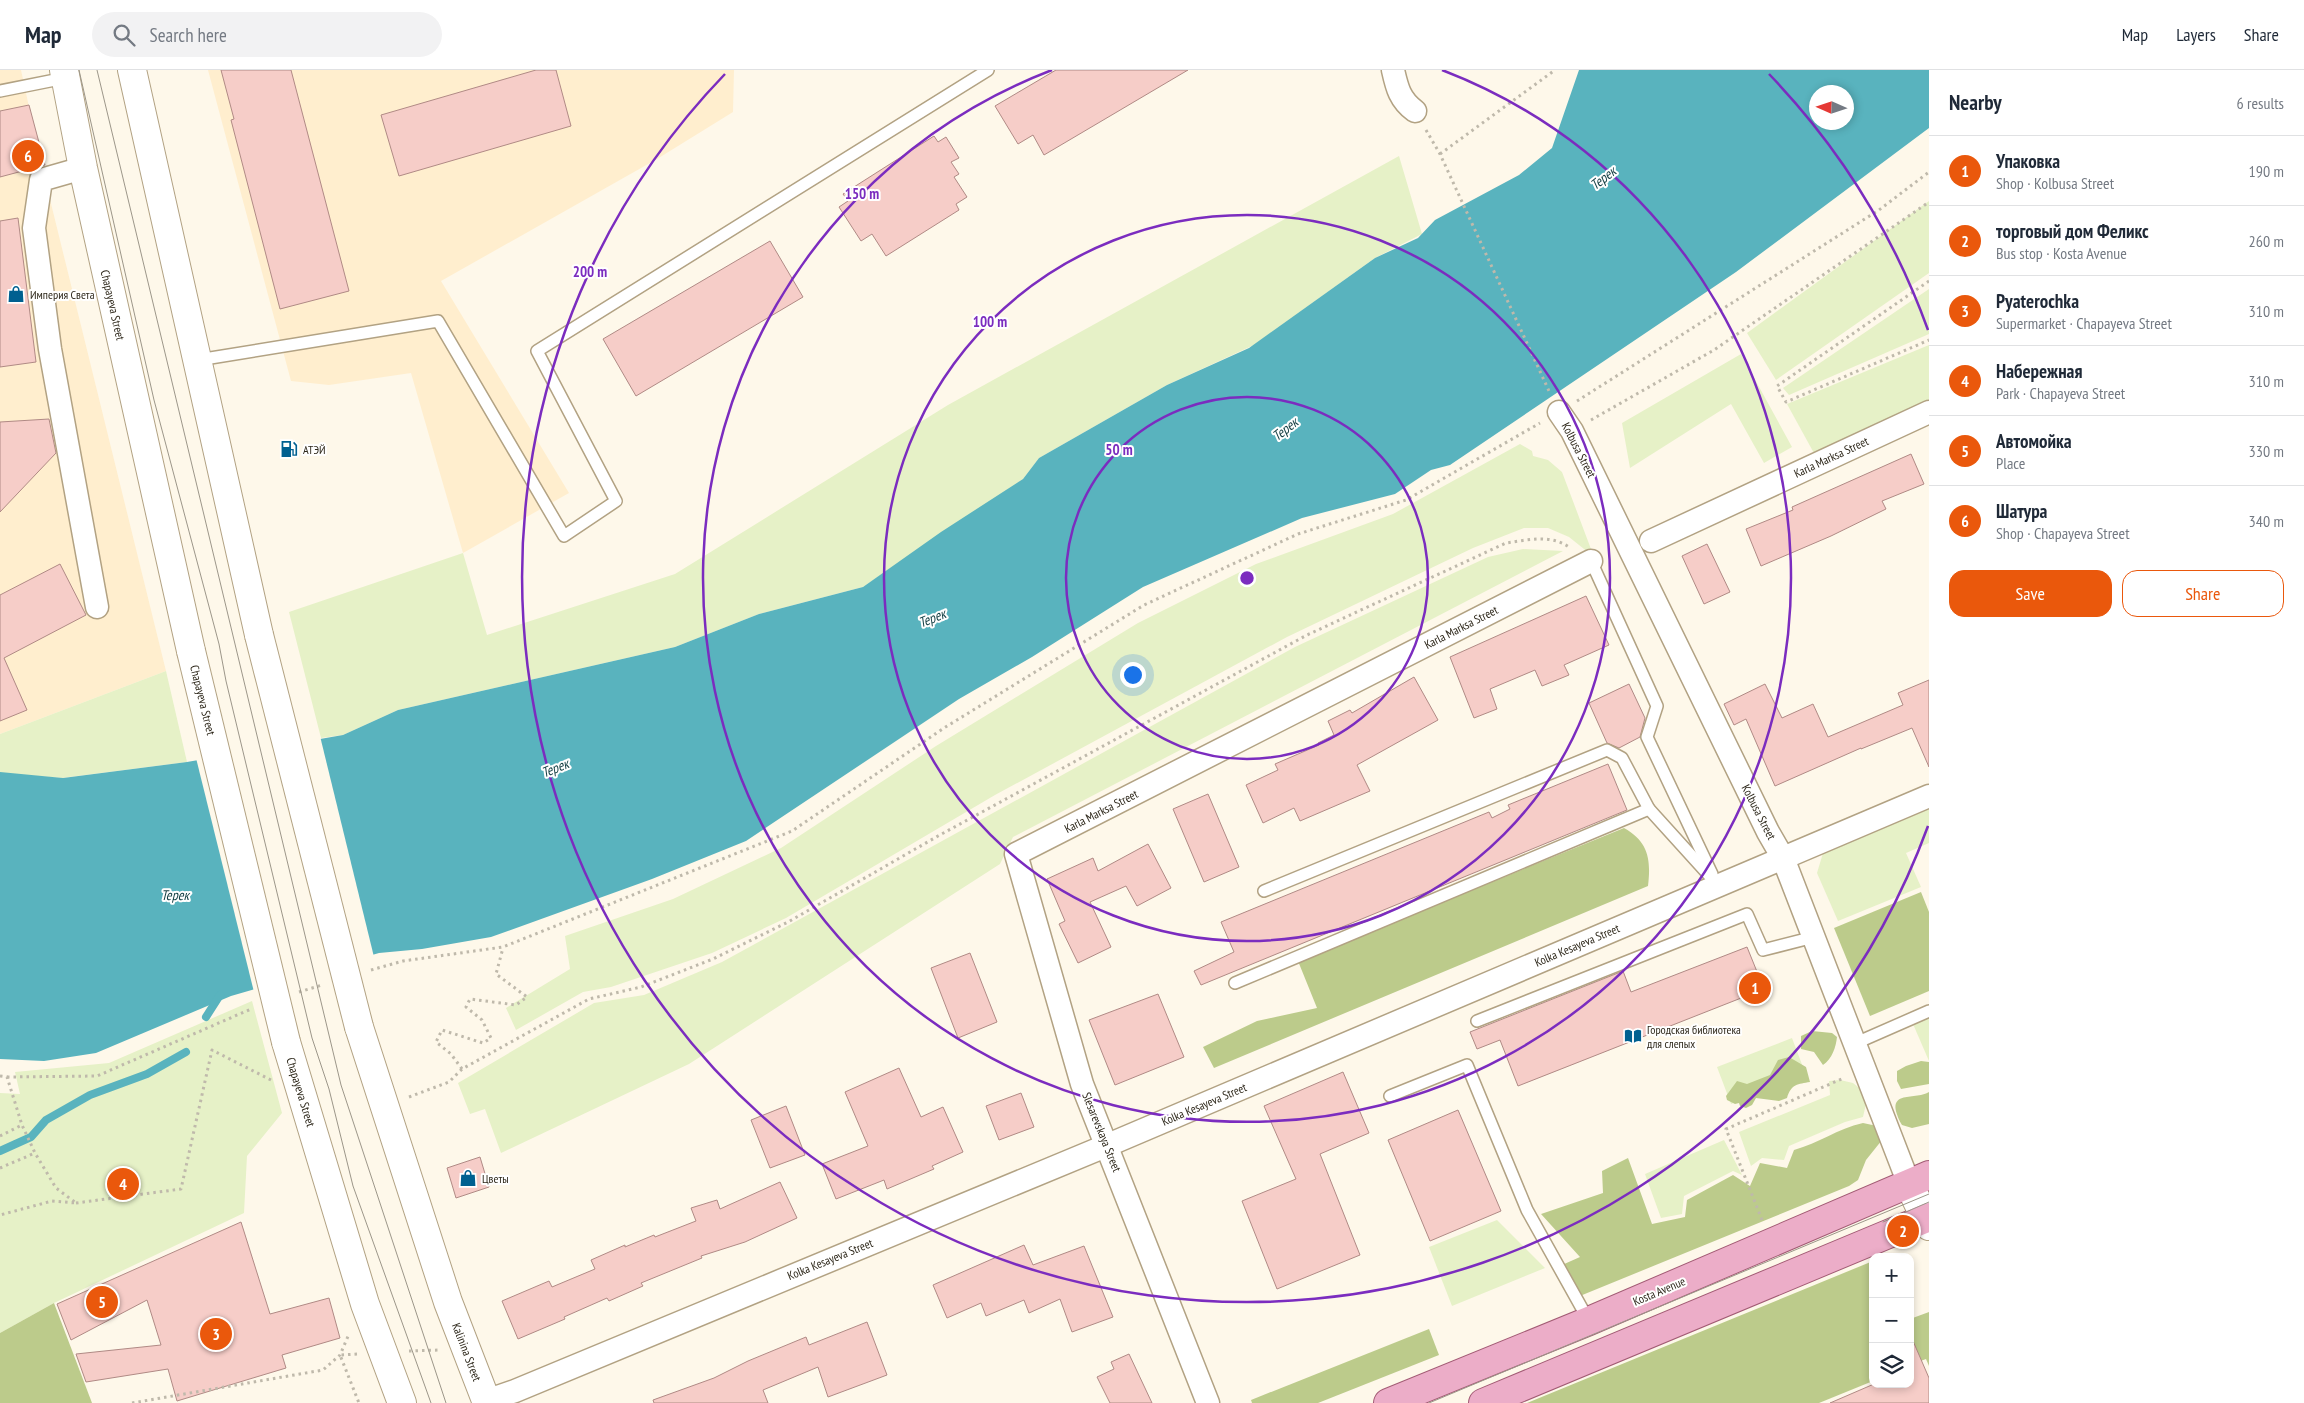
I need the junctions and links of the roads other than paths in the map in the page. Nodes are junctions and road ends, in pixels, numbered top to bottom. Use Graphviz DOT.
graph roads {
  1 [pos="132,70"];
  2 [pos="988,70"];
  3 [pos="1393,70"];
  4 [pos="64,74"];
  5 [pos="0,91"];
  6 [pos="1415,111"];
  7 [pos="83,168"];
  8 [pos="198,360"];
  9 [pos="1559,412"];
  10 [pos="1929,412"];
  11 [pos="1652,541"];
  12 [pos="1591,561"];
  13 [pos="97,607"];
  14 [pos="1929,796"];
  15 [pos="1649,809"];
  16 [pos="1016,854"];
  17 [pos="1783,858"];
  18 [pos="1717,884"];
  19 [pos="1264,891"];
  20 [pos="1814,937"];
  21 [pos="1235,983"];
  22 [pos="1929,1011"];
  23 [pos="1477,1021"];
  24 [pos="1856,1043"];
  25 [pos="1390,1096"];
  26 [pos="1108,1144"];
  27 [pos="1919,1179"];
  28 [pos="1928,1220"];
  29 [pos="1589,1321"];
  30 [pos="483,1402"];
  31 [pos="402,1403"];
  32 [pos="1208,1403"];
  33 [pos="1388,1403"];
  34 [pos="1484,1403"];
  1 -- 8 [label="main road"];
  2 -- 8 [label="lane"];
  3 -- 6 [label="street"];
  4 -- 5 [label="lane"];
  4 -- 7 [label="main road, Chapayeva Street"];
  7 -- 13 [label="street"];
  7 -- 31 [label="main road, Chapayeva Street, bridge"];
  8 -- 30 [label="main road, bridge"];
  9 -- 17 [label="street, Kolbusa Street"];
  10 -- 11 [label="street, Karla Marksa Street"];
  12 -- 16 [label="street, Karla Marksa Street"];
  12 -- 18 [label="lane"];
  14 -- 17 [label="street, Kolka Kesayeva Street"];
  15 -- 18 [label="lane"];
  15 -- 19 [label="lane"];
  15 -- 21 [label="lane"];
  16 -- 26 [label="street, Slesarevskaya Street"];
  17 -- 18 [label="street, Kolka Kesayeva Street"];
  17 -- 20 [label="street, Kolbusa Street"];
  18 -- 26 [label="street, Kolka Kesayeva Street"];
  20 -- 23 [label="lane"];
  20 -- 24 [label="street, Kolbusa Street"];
  22 -- 24 [label="lane"];
  24 -- 27 [label="street, Kolbusa Street"];
  25 -- 29 [label="lane"];
  26 -- 30 [label="street, Kolka Kesayeva Street"];
  26 -- 32 [label="street, Slesarevskaya Street"];
  27 -- 28 [label="main road, Kolbusa Street"];
  27 -- 29 [label="main road, Kosta Avenue"];
  28 -- 34 [label="main road"];
  29 -- 33 [label="main road, Kosta Avenue"];
}
